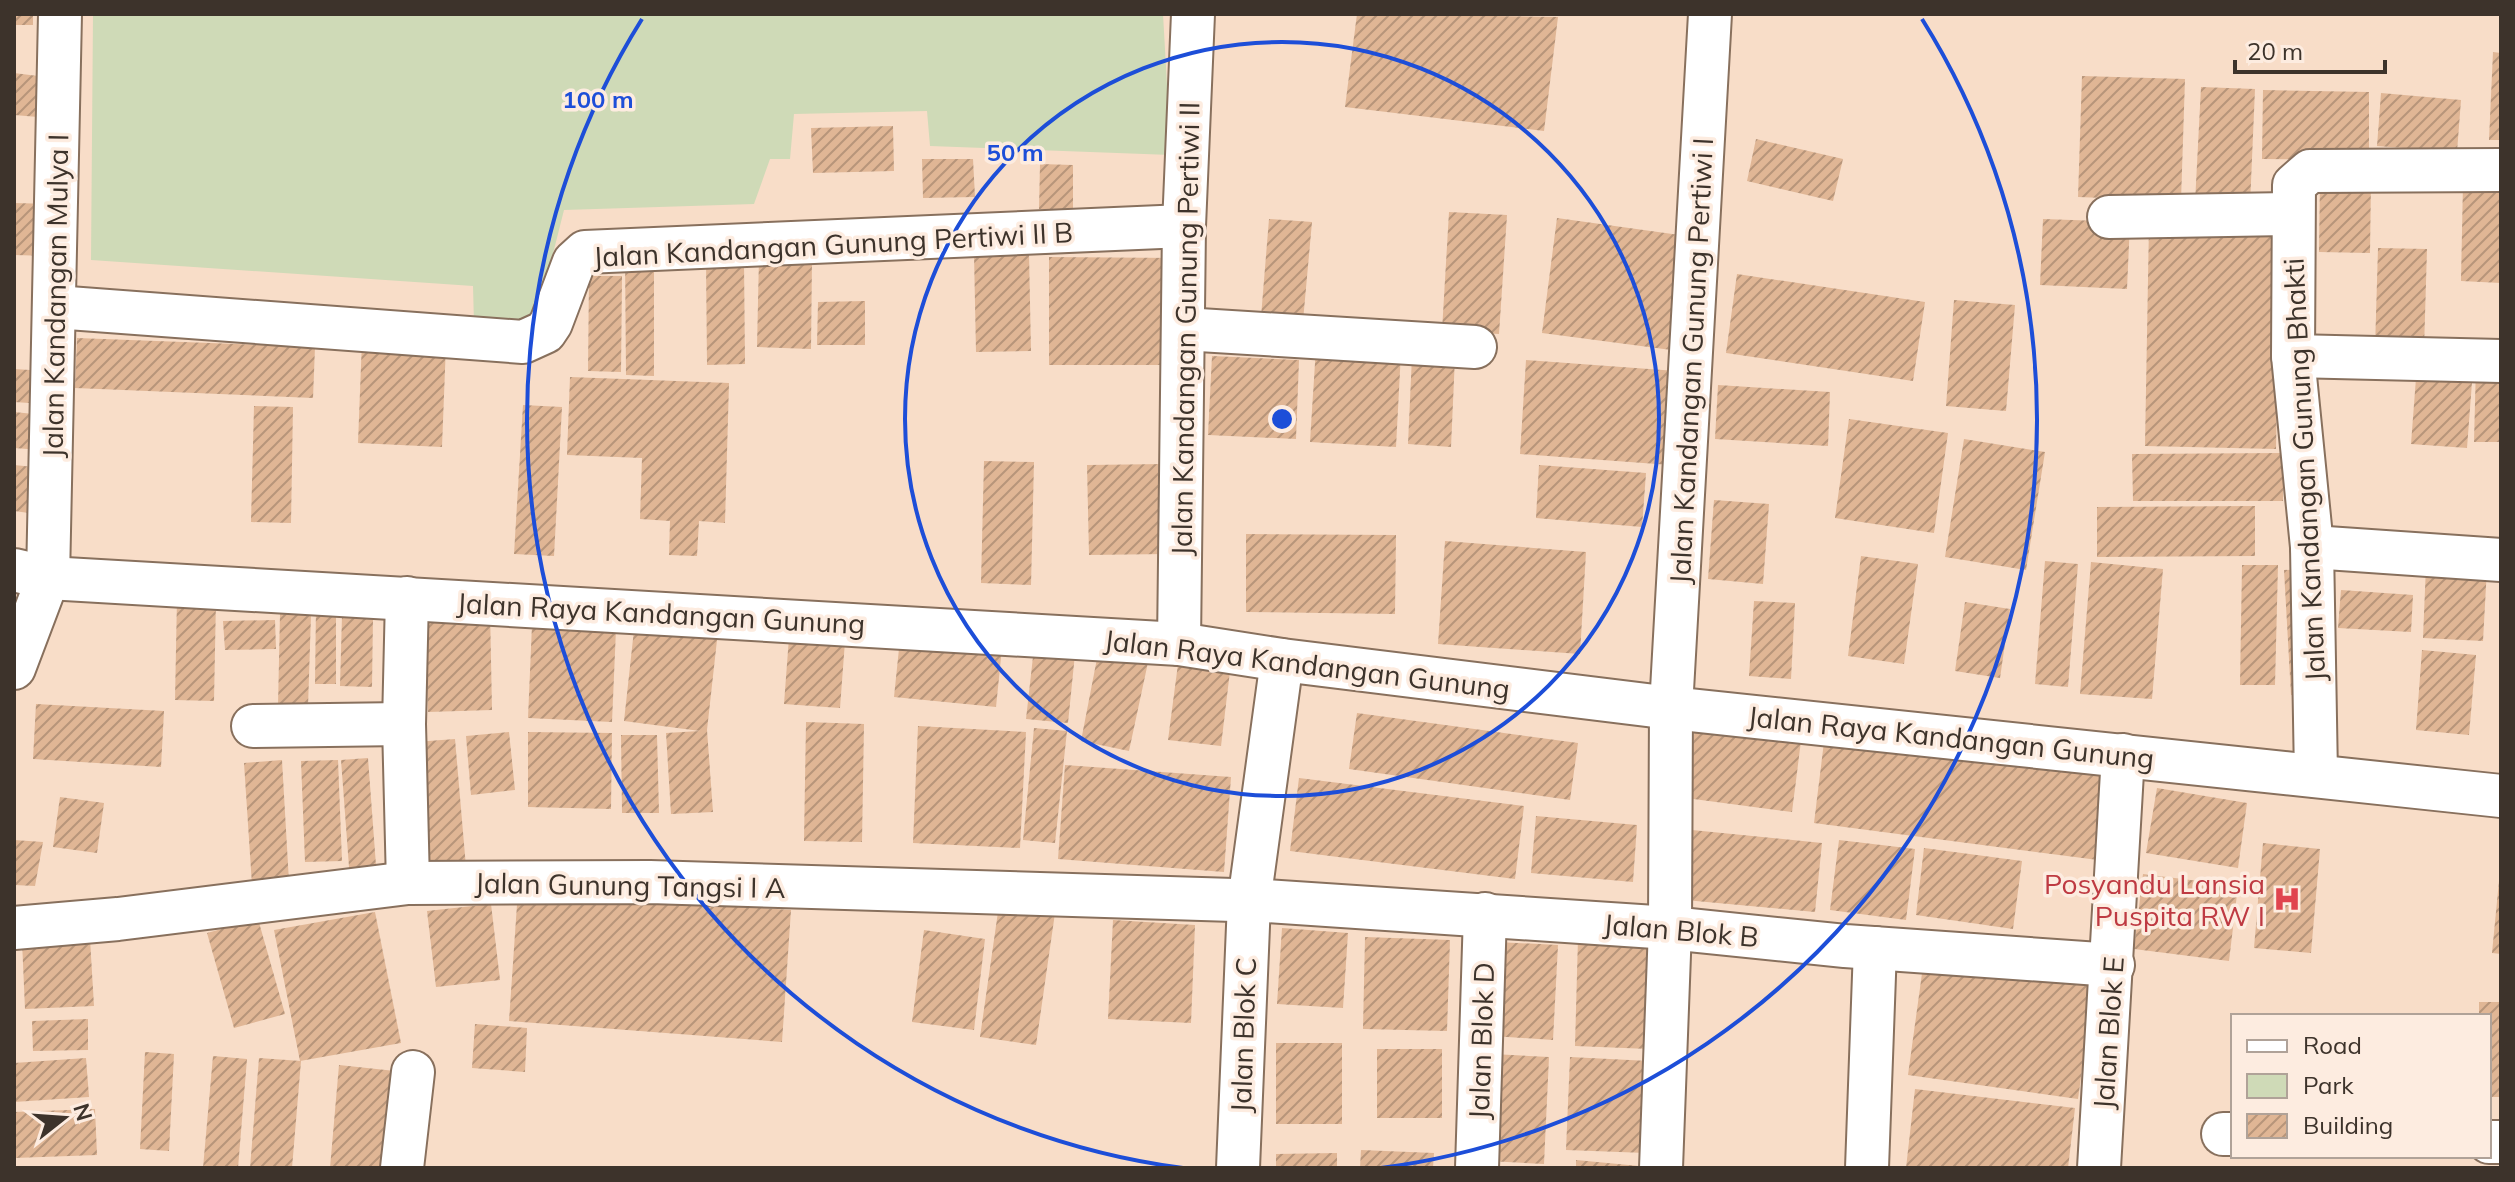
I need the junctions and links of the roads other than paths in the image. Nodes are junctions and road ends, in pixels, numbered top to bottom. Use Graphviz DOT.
graph roads {
  1 [pos="60,14"];
  2 [pos="1193,14"];
  3 [pos="1710,14"];
  4 [pos="2501,170"];
  5 [pos="2293,214"];
  6 [pos="2109,217"];
  7 [pos="1184,226"];
  8 [pos="55,307"];
  9 [pos="1183,329"];
  10 [pos="1475,347"];
  11 [pos="2293,356"];
  12 [pos="2501,361"];
  13 [pos="2312,547"];
  14 [pos="2501,560"];
  15 [pos="31,574"];
  16 [pos="407,598"];
  17 [pos="1179,644"];
  18 [pos="1282,660"];
  19 [pos="14,668"];
  20 [pos="1671,708"];
  21 [pos="404,724"];
  22 [pos="253,726"];
  23 [pos="2123,755"];
  24 [pos="2316,776"];
  25 [pos="2501,796"];
  26 [pos="408,883"];
  27 [pos="1249,902"];
  28 [pos="1485,914"];
  29 [pos="14,928"];
  30 [pos="1670,928"];
  31 [pos="1875,948"];
  32 [pos="2113,965"];
  33 [pos="413,1072"];
  34 [pos="402,1168"];
  35 [pos="1238,1168"];
  36 [pos="1477,1168"];
  37 [pos="1661,1168"];
  38 [pos="1867,1168"];
  39 [pos="2099,1168"];
  1 -- 8 [label="street, Jalan Kandangan Mulya I"];
  2 -- 7 [label="street, Jalan Kandangan Gunung Pertiwi II"];
  3 -- 20 [label="street, Jalan Kandangan Gunung Pertiwi I"];
  4 -- 5 [label="street, Jalan Kandangan Gunung Bhakti"];
  5 -- 6 [label="street"];
  5 -- 11 [label="street, Jalan Kandangan Gunung Bhakti"];
  7 -- 8 [label="street, Jalan Kandangan Gunung Pertiwi II B"];
  7 -- 9 [label="street, Jalan Kandangan Gunung Pertiwi II"];
  8 -- 15 [label="street, Jalan Kandangan Mulya I"];
  9 -- 10 [label="street"];
  9 -- 17 [label="street, Jalan Kandangan Gunung Pertiwi II"];
  11 -- 12 [label="street"];
  11 -- 13 [label="street, Jalan Kandangan Gunung Bhakti"];
  13 -- 14 [label="street"];
  13 -- 24 [label="street, Jalan Kandangan Gunung Bhakti"];
  15 -- 16 [label="street, Jalan Raya Kandangan Gunung"];
  15 -- 19 [label="street, Jalan Kandangan Mulya I"];
  16 -- 17 [label="street, Jalan Raya Kandangan Gunung"];
  16 -- 21 [label="street"];
  17 -- 18 [label="street, Jalan Raya Kandangan Gunung"];
  18 -- 20 [label="street, Jalan Raya Kandangan Gunung"];
  18 -- 27 [label="street, Jalan Blok C"];
  20 -- 23 [label="street, Jalan Raya Kandangan Gunung"];
  20 -- 30 [label="street, Jalan Kandangan Gunung Pertiwi I"];
  21 -- 22 [label="street"];
  21 -- 26 [label="street"];
  23 -- 24 [label="street, Jalan Raya Kandangan Gunung"];
  23 -- 32 [label="street, Jalan Blok E"];
  24 -- 25 [label="street, Jalan Raya Kandangan Gunung"];
  26 -- 27 [label="street, Jalan Gunung Tangsi I A"];
  26 -- 29 [label="street, Jalan Gunung Tangsi I A"];
  27 -- 28 [label="street, Jalan Blok B"];
  27 -- 35 [label="street, Jalan Blok C"];
  28 -- 30 [label="street, Jalan Blok B"];
  28 -- 36 [label="street, Jalan Blok D"];
  30 -- 31 [label="street, Jalan Blok B"];
  30 -- 37 [label="street"];
  31 -- 32 [label="street, Jalan Blok B"];
  31 -- 38 [label="street"];
  32 -- 39 [label="street, Jalan Blok E"];
  33 -- 34 [label="street"];
}
